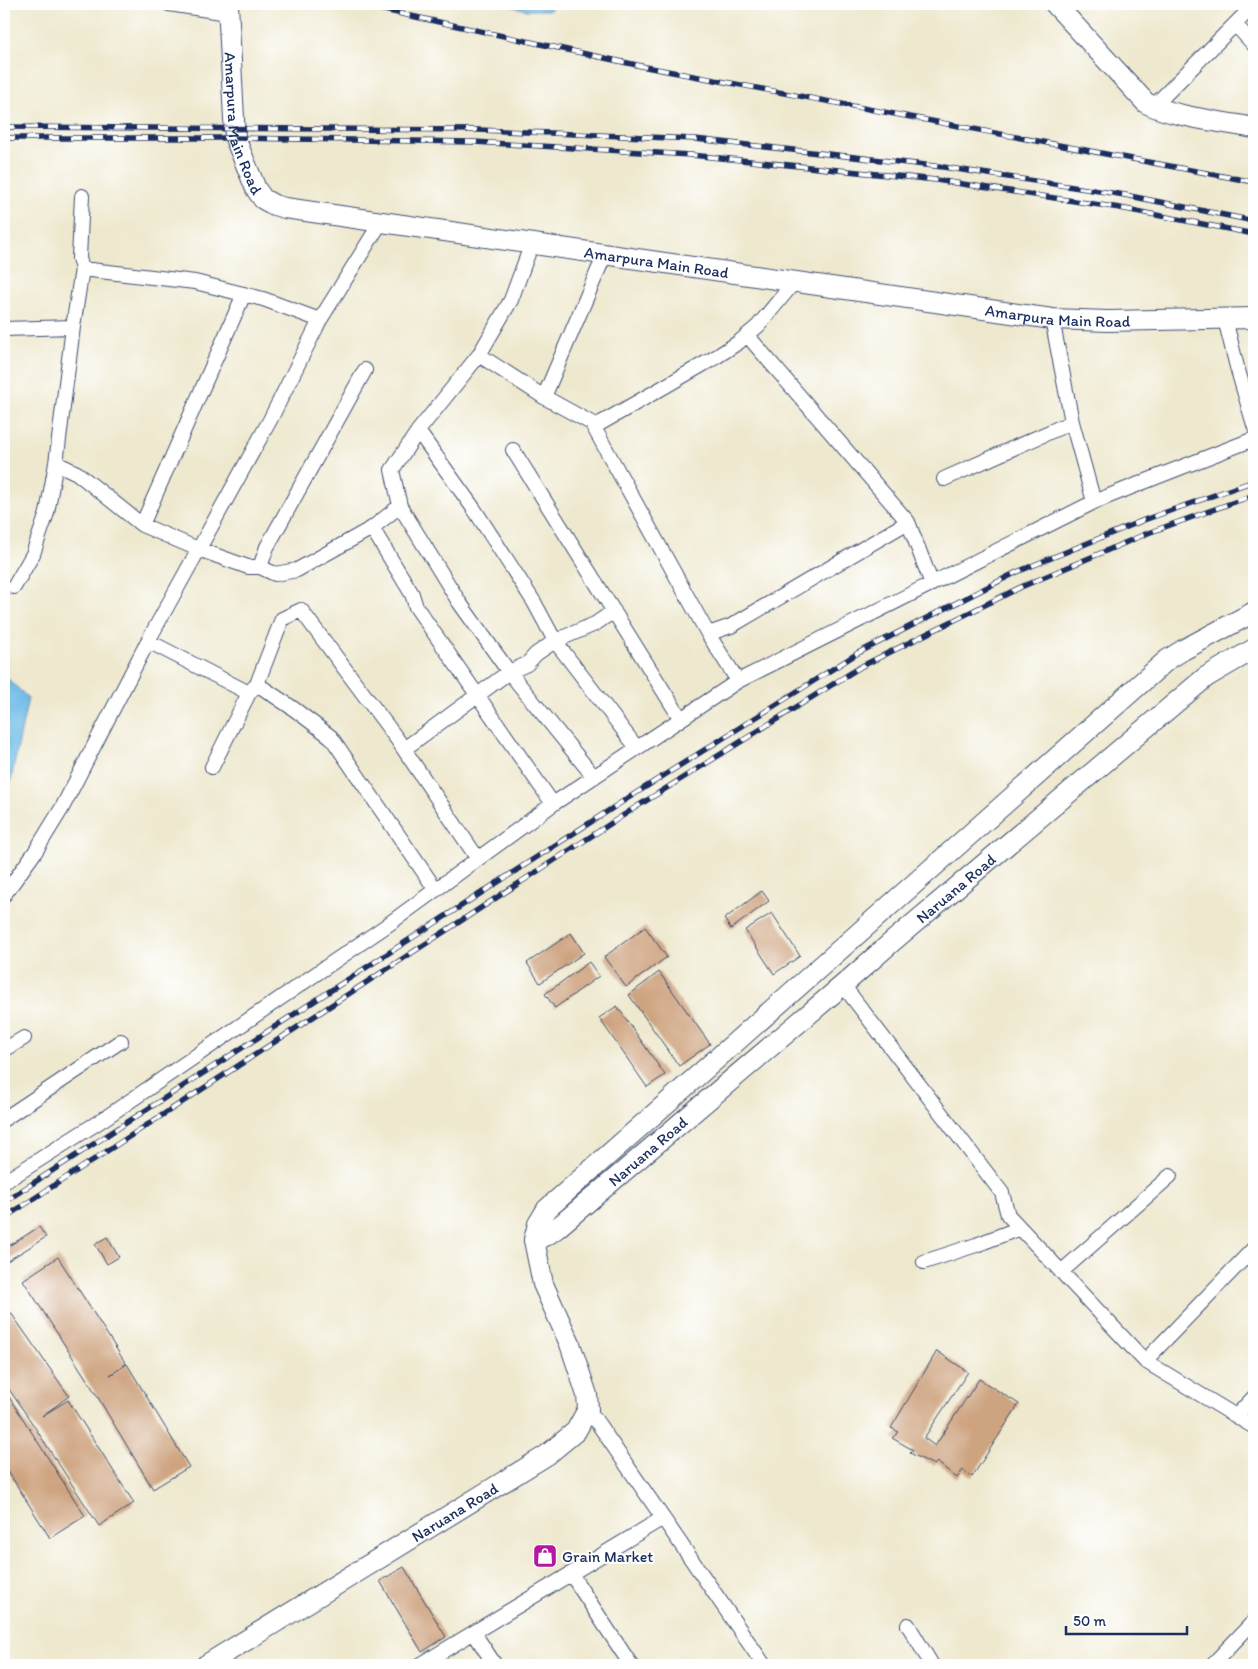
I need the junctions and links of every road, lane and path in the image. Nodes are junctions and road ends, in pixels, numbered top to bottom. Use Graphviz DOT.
graph roads {
  1 [pos="169,4"];
  2 [pos="1055,4"];
  3 [pos="1254,5"];
  4 [pos="228,8"];
  5 [pos="1235,24"];
  6 [pos="1254,46"];
  7 [pos="1154,107"];
  8 [pos="1254,128"];
  9 [pos="82,196"];
  10 [pos="381,222"];
  11 [pos="532,243"];
  12 [pos="605,254"];
  13 [pos="82,269"];
  14 [pos="795,281"];
  15 [pos="244,294"];
  16 [pos="1254,318"];
  17 [pos="1052,319"];
  18 [pos="1225,319"];
  19 [pos="320,320"];
  20 [pos="73,327"];
  21 [pos="4,329"];
  22 [pos="747,335"];
  23 [pos="479,355"];
  24 [pos="365,370"];
  25 [pos="544,397"];
  26 [pos="1072,422"];
  27 [pos="592,424"];
  28 [pos="1254,425"];
  29 [pos="418,431"];
  30 [pos="1254,440"];
  31 [pos="513,450"];
  32 [pos="56,463"];
  33 [pos="944,479"];
  34 [pos="1094,502"];
  35 [pos="400,506"];
  36 [pos="908,522"];
  37 [pos="142,525"];
  38 [pos="372,528"];
  39 [pos="198,549"];
  40 [pos="260,567"];
  41 [pos="932,584"];
  42 [pos="14,587"];
  43 [pos="614,611"];
  44 [pos="1254,612"];
  45 [pos="708,634"];
  46 [pos="148,641"];
  47 [pos="555,641"];
  48 [pos="1254,649"];
  49 [pos="509,672"];
  50 [pos="738,681"];
  51 [pos="253,688"];
  52 [pos="477,694"];
  53 [pos="680,719"];
  54 [pos="637,748"];
  55 [pos="404,749"];
  56 [pos="212,767"];
  57 [pos="594,777"];
  58 [pos="553,804"];
  59 [pos="478,859"];
  60 [pos="436,890"];
  61 [pos="4,895"];
  62 [pos="843,985"];
  63 [pos="24,1038"];
  64 [pos="121,1041"];
  65 [pos="4,1050"];
  66 [pos="4,1118"];
  67 [pos="1170,1176"];
  68 [pos="4,1182"];
  69 [pos="1020,1228"];
  70 [pos="534,1240"];
  71 [pos="1254,1248"];
  72 [pos="924,1262"];
  73 [pos="1061,1272"];
  74 [pos="1144,1361"];
  75 [pos="1254,1397"];
  76 [pos="588,1409"];
  77 [pos="1236,1416"];
  78 [pos="1254,1427"];
  79 [pos="663,1518"];
  80 [pos="571,1574"];
  81 [pos="1254,1621"];
  82 [pos="908,1625"];
  83 [pos="474,1633"];
  84 [pos="206,1665"];
  85 [pos="420,1665"];
  86 [pos="495,1665"];
  87 [pos="631,1665"];
  88 [pos="764,1665"];
  89 [pos="932,1665"];
  90 [pos="1212,1665"];
  1 -- 4 [label="street"];
  2 -- 7 [label="street"];
  3 -- 5 [label="street"];
  4 -- 10 [label="street, Amarpura Main Road"];
  5 -- 6 [label="street"];
  5 -- 7 [label="street"];
  7 -- 8 [label="street"];
  9 -- 13 [label="street"];
  10 -- 11 [label="street, Amarpura Main Road"];
  10 -- 19 [label="street"];
  11 -- 12 [label="street, Amarpura Main Road"];
  11 -- 23 [label="street"];
  12 -- 14 [label="street, Amarpura Main Road"];
  12 -- 25 [label="street"];
  13 -- 15 [label="street"];
  13 -- 20 [label="street"];
  14 -- 17 [label="street, Amarpura Main Road"];
  14 -- 22 [label="street"];
  15 -- 19 [label="street"];
  15 -- 37 [label="street"];
  16 -- 18 [label="street, Amarpura Main Road"];
  17 -- 18 [label="street, Amarpura Main Road"];
  17 -- 26 [label="street"];
  18 -- 28 [label="street"];
  19 -- 39 [label="street"];
  20 -- 21 [label="street"];
  20 -- 32 [label="street"];
  22 -- 27 [label="street"];
  22 -- 36 [label="street"];
  23 -- 25 [label="street"];
  23 -- 29 [label="street"];
  24 -- 40 [label="street"];
  25 -- 27 [label="street"];
  26 -- 33 [label="street"];
  26 -- 34 [label="street"];
  27 -- 45 [label="street"];
  29 -- 35 [label="street"];
  29 -- 47 [label="street"];
  30 -- 34 [label="street"];
  31 -- 43 [label="street"];
  32 -- 37 [label="street"];
  32 -- 42 [label="street"];
  34 -- 41 [label="street"];
  35 -- 38 [label="street"];
  35 -- 49 [label="street"];
  36 -- 41 [label="street"];
  36 -- 45 [label="street"];
  37 -- 39 [label="street"];
  38 -- 40 [label="street"];
  38 -- 52 [label="street"];
  39 -- 40 [label="street"];
  39 -- 46 [label="street"];
  41 -- 50 [label="street"];
  43 -- 47 [label="street"];
  43 -- 53 [label="street"];
  44 -- 70 [label="street"];
  45 -- 50 [label="street"];
  46 -- 51 [label="street"];
  46 -- 61 [label="street"];
  47 -- 49 [label="street"];
  47 -- 54 [label="street"];
  48 -- 62 [label="street, Naruana Road"];
  49 -- 52 [label="street"];
  49 -- 57 [label="street"];
  50 -- 53 [label="street"];
  51 -- 55 [label="street"];
  51 -- 56 [label="street"];
  51 -- 60 [label="street"];
  52 -- 55 [label="street"];
  52 -- 58 [label="street"];
  53 -- 54 [label="street"];
  54 -- 57 [label="street"];
  55 -- 59 [label="street"];
  57 -- 58 [label="street"];
  58 -- 59 [label="street"];
  59 -- 60 [label="street"];
  60 -- 68 [label="street"];
  62 -- 69 [label="street"];
  62 -- 70 [label="street, Naruana Road"];
  63 -- 65 [label="street"];
  64 -- 66 [label="street"];
  67 -- 73 [label="street"];
  69 -- 72 [label="street"];
  69 -- 73 [label="street"];
  70 -- 76 [label="street"];
  71 -- 74 [label="street"];
  73 -- 74 [label="street"];
  74 -- 77 [label="street"];
  75 -- 77 [label="street"];
  76 -- 79 [label="street"];
  76 -- 84 [label="street, Naruana Road"];
  77 -- 78 [label="street"];
  79 -- 80 [label="street"];
  79 -- 88 [label="street"];
  80 -- 83 [label="street"];
  80 -- 87 [label="street"];
  81 -- 90 [label="street"];
  82 -- 89 [label="street"];
  83 -- 85 [label="street"];
  83 -- 86 [label="street"];
}
